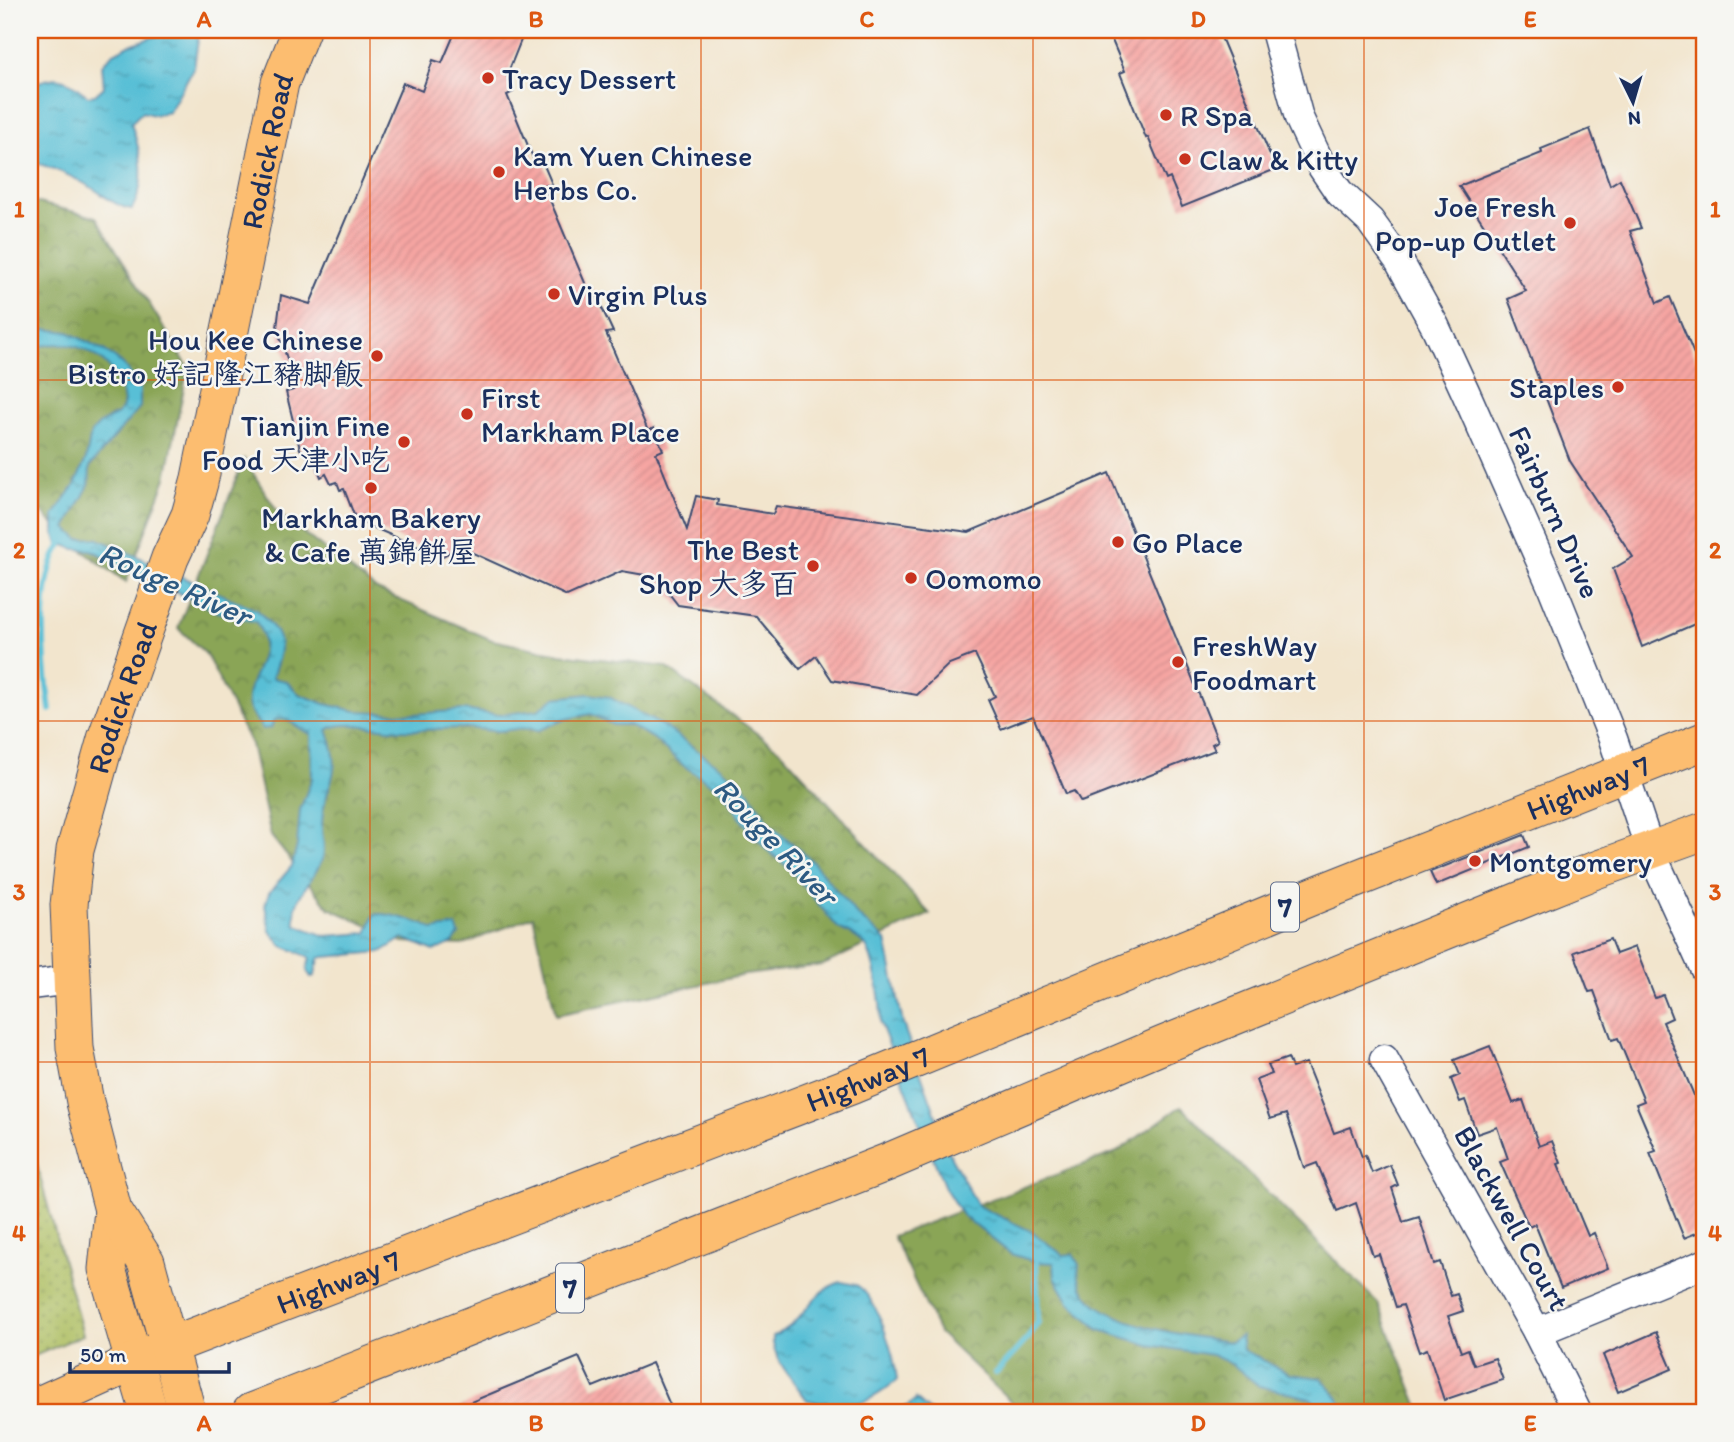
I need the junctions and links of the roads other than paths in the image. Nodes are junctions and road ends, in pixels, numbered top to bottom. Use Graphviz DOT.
graph roads {
  1 [pos="301,30"];
  2 [pos="1275,30"];
  3 [pos="1704,741"];
  4 [pos="1622,773"];
  5 [pos="1704,831"];
  6 [pos="1650,850"];
  7 [pos="1704,968"];
  8 [pos="71,980"];
  9 [pos="30,985"];
  10 [pos="1384,1059"];
  11 [pos="113,1210"];
  12 [pos="1704,1264"];
  13 [pos="1537,1332"];
  14 [pos="169,1346"];
  15 [pos="135,1362"];
  16 [pos="30,1409"];
  17 [pos="149,1412"];
  18 [pos="187,1412"];
  19 [pos="251,1412"];
  20 [pos="1577,1412"];
  1 -- 8 [label="main road, Rodick Road"];
  2 -- 4 [label="street, Fairburn Drive"];
  3 -- 4 [label="main road, Highway 7 / 7"];
  4 -- 6 [label="street, Fairburn Drive"];
  4 -- 14 [label="main road, Highway 7 / 7"];
  5 -- 6 [label="main road, 7"];
  6 -- 7 [label="street, Fairburn Drive"];
  6 -- 19 [label="main road, 7"];
  8 -- 9 [label="street"];
  8 -- 11 [label="main road, Rodick Road"];
  10 -- 13 [label="street, Blackwell Court"];
  11 -- 14 [label="main road, Rodick Road"];
  11 -- 15 [label="main road, Rodick Road"];
  12 -- 13 [label="street"];
  13 -- 20 [label="street, Blackwell Court"];
  14 -- 15 [label="main road, Highway 7 / 7"];
  14 -- 18 [label="main road, Rodick Road"];
  15 -- 16 [label="main road, Highway 7 / 7"];
  15 -- 17 [label="main road, Rodick Road"];
}
